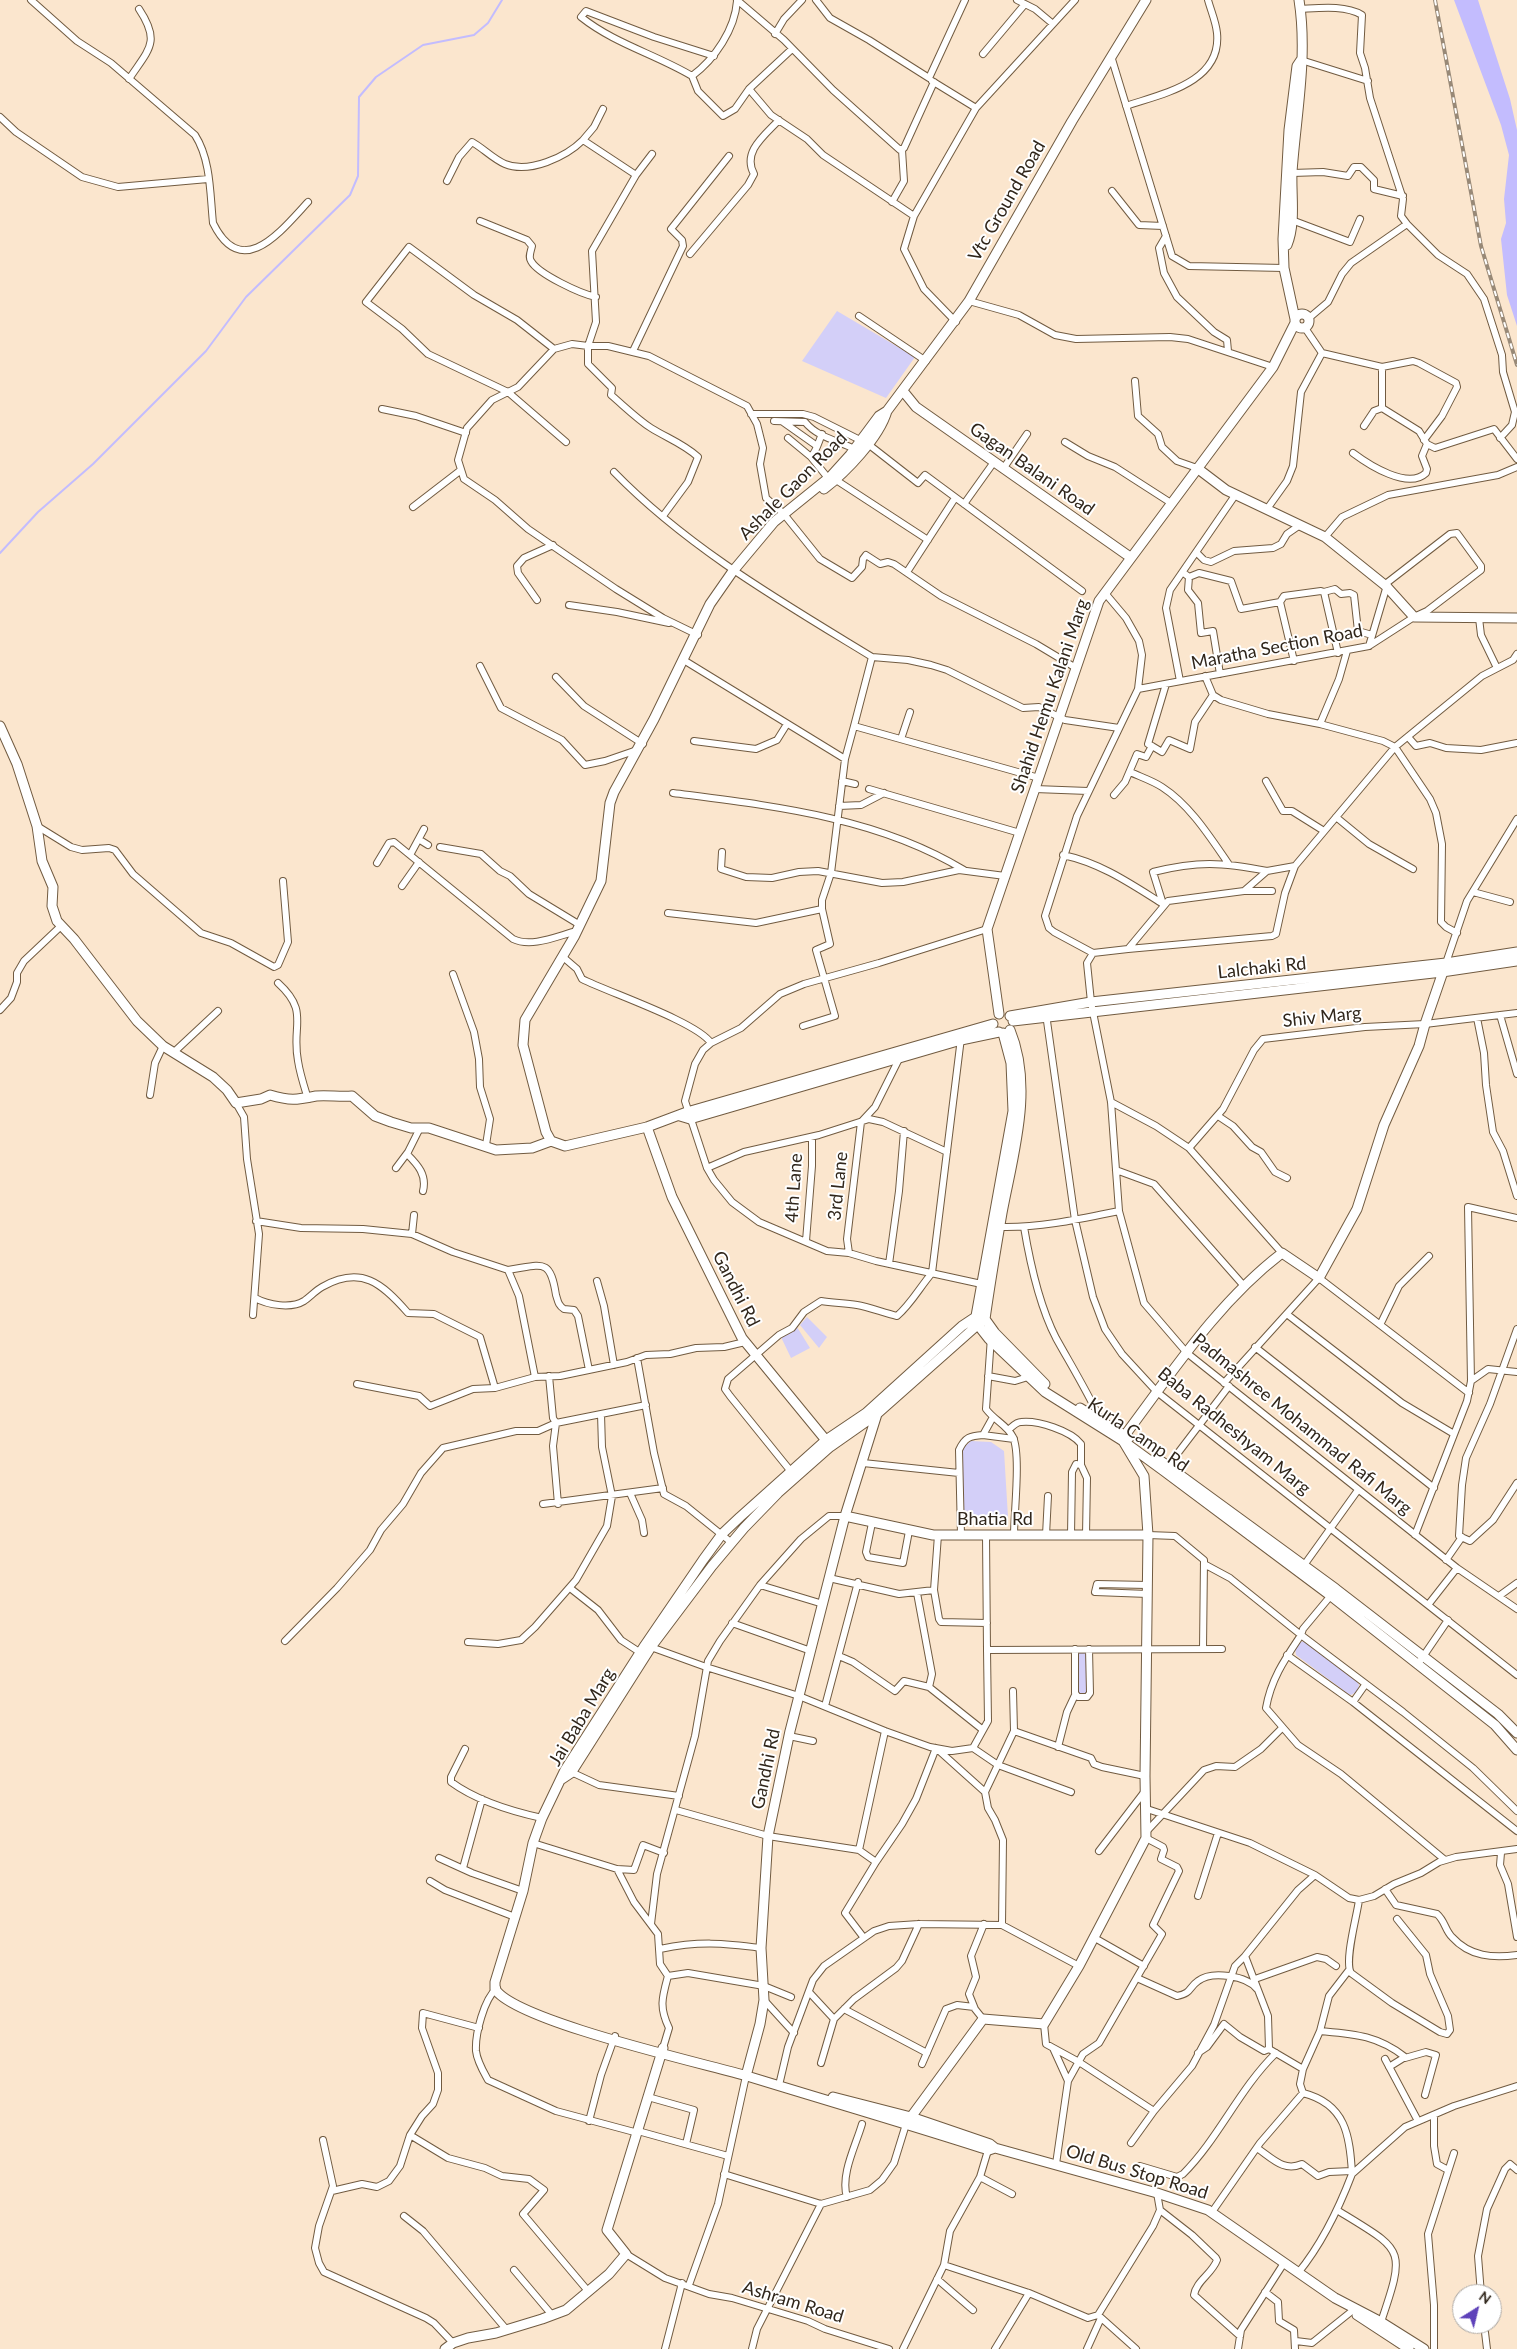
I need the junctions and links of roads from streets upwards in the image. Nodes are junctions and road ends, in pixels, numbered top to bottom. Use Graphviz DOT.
graph roads {
  1 [pos="31,0"];
  2 [pos="737,0"];
  3 [pos="802,0"];
  4 [pos="816,0"];
  5 [pos="965,0"];
  6 [pos="1017,0"];
  7 [pos="1075,0"];
  8 [pos="1208,0"];
  9 [pos="1145,1"];
  10 [pos="1025,4"];
  11 [pos="1300,5"];
  12 [pos="139,9"];
  13 [pos="1052,24"];
  14 [pos="775,34"];
  15 [pos="792,49"];
  16 [pos="983,54"];
  17 [pos="714,56"];
  18 [pos="1111,56"];
  19 [pos="1301,60"];
  20 [pos="692,76"];
  21 [pos="129,78"];
  22 [pos="931,80"];
  23 [pos="1368,81"];
  24 [pos="750,89"];
  25 [pos="1126,106"];
  26 [pos="976,108"];
  27 [pos="603,109"];
  28 [pos="0,117"];
  29 [pos="779,120"];
  30 [pos="583,140"];
  31 [pos="902,150"];
  32 [pos="652,154"];
  33 [pos="729,156"];
  34 [pos="1292,173"];
  35 [pos="636,175"];
  36 [pos="208,179"];
  37 [pos="447,181"];
  38 [pos="1112,191"];
  39 [pos="1403,196"];
  40 [pos="308,202"];
  41 [pos="892,202"];
  42 [pos="914,216"];
  43 [pos="1288,218"];
  44 [pos="1360,219"];
  45 [pos="480,221"];
  46 [pos="1407,224"];
  47 [pos="1163,226"];
  48 [pos="1166,236"];
  49 [pos="690,254"];
  50 [pos="1284,268"];
  51 [pos="596,297"];
  52 [pos="969,301"];
  53 [pos="859,316"];
  54 [pos="1309,318"];
  55 [pos="1295,321"];
  56 [pos="956,322"];
  57 [pos="1305,328"];
  58 [pos="588,346"];
  59 [pos="554,349"];
  60 [pos="633,351"];
  61 [pos="1228,351"];
  62 [pos="1322,354"];
  63 [pos="926,361"];
  64 [pos="1273,367"];
  65 [pos="1382,367"];
  66 [pos="1135,381"];
  67 [pos="903,390"];
  68 [pos="508,392"];
  69 [pos="894,402"];
  70 [pos="916,407"];
  71 [pos="1382,408"];
  72 [pos="382,409"];
  73 [pos="887,411"];
  74 [pos="751,414"];
  75 [pos="1364,426"];
  76 [pos="466,433"];
  77 [pos="822,434"];
  78 [pos="1027,434"];
  79 [pos="788,438"];
  80 [pos="1500,438"];
  81 [pos="566,442"];
  82 [pos="1065,442"];
  83 [pos="1426,442"];
  84 [pos="861,445"];
  85 [pos="817,446"];
  86 [pos="1353,453"];
  87 [pos="811,457"];
  88 [pos="1517,459"];
  89 [pos="994,462"];
  90 [pos="1517,466"];
  91 [pos="1198,468"];
  92 [pos="1003,469"];
  93 [pos="461,470"];
  94 [pos="614,472"];
  95 [pos="832,479"];
  96 [pos="1236,494"];
  97 [pos="955,498"];
  98 [pos="1171,503"];
  99 [pos="964,504"];
  100 [pos="412,506"];
  101 [pos="1267,509"];
  102 [pos="785,515"];
  103 [pos="663,516"];
  104 [pos="1300,525"];
  105 [pos="1325,538"];
  106 [pos="928,540"];
  107 [pos="552,545"];
  108 [pos="1196,552"];
  109 [pos="1130,557"];
  110 [pos="907,572"];
  111 [pos="1182,572"];
  112 [pos="735,573"];
  113 [pos="1189,576"];
  114 [pos="1386,586"];
  115 [pos="1082,591"];
  116 [pos="1105,592"];
  117 [pos="1324,592"];
  118 [pos="537,600"];
  119 [pos="1280,602"];
  120 [pos="569,605"];
  121 [pos="1414,617"];
  122 [pos="1479,618"];
  123 [pos="1517,618"];
  124 [pos="679,626"];
  125 [pos="697,635"];
  126 [pos="1372,635"];
  127 [pos="1369,646"];
  128 [pos="1347,651"];
  129 [pos="1338,653"];
  130 [pos="1517,654"];
  131 [pos="872,657"];
  132 [pos="684,660"];
  133 [pos="1294,661"];
  134 [pos="480,666"];
  135 [pos="1076,668"];
  136 [pos="1497,668"];
  137 [pos="1220,674"];
  138 [pos="1205,676"];
  139 [pos="556,677"];
  140 [pos="1180,681"];
  141 [pos="1166,684"];
  142 [pos="1138,689"];
  143 [pos="1213,695"];
  144 [pos="910,712"];
  145 [pos="1059,719"];
  146 [pos="787,724"];
  147 [pos="1320,724"];
  148 [pos="0,726"];
  149 [pos="854,726"];
  150 [pos="1119,728"];
  151 [pos="1408,737"];
  152 [pos="901,739"];
  153 [pos="694,741"];
  154 [pos="1517,743"];
  155 [pos="1152,746"];
  156 [pos="641,747"];
  157 [pos="1395,748"];
  158 [pos="845,760"];
  159 [pos="1130,772"];
  160 [pos="1039,778"];
  161 [pos="842,781"];
  162 [pos="1266,781"];
  163 [pos="855,784"];
  164 [pos="869,789"];
  165 [pos="1035,789"];
  166 [pos="1088,790"];
  167 [pos="673,793"];
  168 [pos="884,793"];
  169 [pos="1114,795"];
  170 [pos="839,806"];
  171 [pos="1336,817"];
  172 [pos="838,819"];
  173 [pos="1517,819"];
  174 [pos="37,826"];
  175 [pos="424,828"];
  176 [pos="1324,831"];
  177 [pos="1020,833"];
  178 [pos="420,840"];
  179 [pos="428,845"];
  180 [pos="440,847"];
  181 [pos="722,852"];
  182 [pos="410,855"];
  183 [pos="1063,855"];
  184 [pos="419,862"];
  185 [pos="377,863"];
  186 [pos="1228,864"];
  187 [pos="1295,866"];
  188 [pos="1413,869"];
  189 [pos="964,870"];
  190 [pos="1267,871"];
  191 [pos="831,873"];
  192 [pos="1005,876"];
  193 [pos="283,881"];
  194 [pos="402,886"];
  195 [pos="1244,890"];
  196 [pos="1272,891"];
  197 [pos="1473,892"];
  198 [pos="1510,902"];
  199 [pos="1163,904"];
  200 [pos="822,909"];
  201 [pos="668,913"];
  202 [pos="61,926"];
  203 [pos="579,928"];
  204 [pos="987,929"];
  205 [pos="1457,933"];
  206 [pos="1128,950"];
  207 [pos="1517,952"];
  208 [pos="1093,953"];
  209 [pos="563,957"];
  210 [pos="1517,962"];
  211 [pos="1446,963"];
  212 [pos="1442,972"];
  213 [pos="453,974"];
  214 [pos="824,978"];
  215 [pos="278,982"];
  216 [pos="1260,988"];
  217 [pos="1092,1006"];
  218 [pos="0,1010"];
  219 [pos="218,1011"];
  220 [pos="1046,1013"];
  221 [pos="1517,1013"];
  222 [pos="1500,1016"];
  223 [pos="1477,1018"];
  224 [pos="1425,1024"];
  225 [pos="803,1026"];
  226 [pos="1005,1026"];
  227 [pos="961,1036"];
  228 [pos="711,1043"];
  229 [pos="164,1046"];
  230 [pos="173,1053"];
  231 [pos="901,1053"];
  232 [pos="1517,1074"];
  233 [pos="150,1095"];
  234 [pos="308,1099"];
  235 [pos="236,1102"];
  236 [pos="1111,1102"];
  237 [pos="686,1116"];
  238 [pos="1218,1116"];
  239 [pos="862,1122"];
  240 [pos="646,1127"];
  241 [pos="420,1128"];
  242 [pos="904,1131"];
  243 [pos="812,1136"];
  244 [pos="552,1141"];
  245 [pos="486,1145"];
  246 [pos="1189,1148"];
  247 [pos="947,1152"];
  248 [pos="407,1154"];
  249 [pos="396,1168"];
  250 [pos="708,1168"];
  251 [pos="1116,1170"];
  252 [pos="1287,1178"];
  253 [pos="423,1191"];
  254 [pos="1517,1196"];
  255 [pos="1119,1211"];
  256 [pos="414,1215"];
  257 [pos="1517,1218"];
  258 [pos="1075,1220"];
  259 [pos="256,1221"];
  260 [pos="1000,1227"];
  261 [pos="1024,1227"];
  262 [pos="412,1234"];
  263 [pos="806,1242"];
  264 [pos="848,1253"];
  265 [pos="1282,1253"];
  266 [pos="1429,1256"];
  267 [pos="889,1264"];
  268 [pos="508,1270"];
  269 [pos="932,1273"];
  270 [pos="1319,1278"];
  271 [pos="597,1282"];
  272 [pos="985,1285"];
  273 [pos="1244,1286"];
  274 [pos="255,1298"];
  275 [pos="253,1315"];
  276 [pos="1288,1315"];
  277 [pos="981,1317"];
  278 [pos="1380,1325"];
  279 [pos="1517,1329"];
  280 [pos="992,1336"];
  281 [pos="745,1342"];
  282 [pos="1255,1348"];
  283 [pos="1187,1353"];
  284 [pos="755,1354"];
  285 [pos="637,1358"];
  286 [pos="614,1365"];
  287 [pos="589,1370"];
  288 [pos="1501,1370"];
  289 [pos="1517,1372"];
  290 [pos="549,1376"];
  291 [pos="988,1376"];
  292 [pos="535,1377"];
  293 [pos="1028,1377"];
  294 [pos="1471,1381"];
  295 [pos="357,1384"];
  296 [pos="1226,1385"];
  297 [pos="495,1388"];
  298 [pos="1157,1392"];
  299 [pos="1469,1393"];
  300 [pos="646,1405"];
  301 [pos="875,1410"];
  302 [pos="601,1414"];
  303 [pos="993,1417"];
  304 [pos="1101,1421"];
  305 [pos="556,1424"];
  306 [pos="1199,1425"];
  307 [pos="1008,1430"];
  308 [pos="1454,1434"];
  309 [pos="983,1435"];
  310 [pos="1124,1438"];
  311 [pos="1014,1439"];
  312 [pos="828,1444"];
  313 [pos="863,1462"];
  314 [pos="1081,1465"];
  315 [pos="1166,1469"];
  316 [pos="960,1473"];
  317 [pos="794,1474"];
  318 [pos="1144,1476"];
  319 [pos="1517,1483"];
  320 [pos="663,1488"];
  321 [pos="1434,1488"];
  322 [pos="1358,1490"];
  323 [pos="630,1493"];
  324 [pos="612,1496"];
  325 [pos="1048,1496"];
  326 [pos="543,1504"];
  327 [pos="558,1504"];
  328 [pos="845,1516"];
  329 [pos="872,1523"];
  330 [pos="1330,1527"];
  331 [pos="909,1532"];
  332 [pos="644,1533"];
  333 [pos="722,1534"];
  334 [pos="938,1535"];
  335 [pos="961,1535"];
  336 [pos="1014,1535"];
  337 [pos="1046,1535"];
  338 [pos="1071,1535"];
  339 [pos="1086,1535"];
  340 [pos="1148,1535"];
  341 [pos="1416,1535"];
  342 [pos="986,1536"];
  343 [pos="1462,1537"];
  344 [pos="732,1543"];
  345 [pos="1446,1560"];
  346 [pos="1204,1564"];
  347 [pos="1457,1568"];
  348 [pos="1301,1569"];
  349 [pos="829,1578"];
  350 [pos="858,1582"];
  351 [pos="1517,1583"];
  352 [pos="760,1585"];
  353 [pos="1130,1585"];
  354 [pos="570,1588"];
  355 [pos="1148,1589"];
  356 [pos="934,1590"];
  357 [pos="917,1593"];
  358 [pos="1333,1593"];
  359 [pos="1130,1594"];
  360 [pos="1499,1596"];
  361 [pos="823,1604"];
  362 [pos="1428,1605"];
  363 [pos="1517,1609"];
  364 [pos="1448,1620"];
  365 [pos="732,1623"];
  366 [pos="987,1623"];
  367 [pos="1301,1635"];
  368 [pos="286,1641"];
  369 [pos="468,1642"];
  370 [pos="1089,1648"];
  371 [pos="1075,1649"];
  372 [pos="1203,1649"];
  373 [pos="1222,1649"];
  374 [pos="645,1650"];
  375 [pos="987,1650"];
  376 [pos="1148,1650"];
  377 [pos="811,1652"];
  378 [pos="1287,1655"];
  379 [pos="839,1656"];
  380 [pos="1420,1661"];
  381 [pos="706,1667"];
  382 [pos="1517,1675"];
  383 [pos="1365,1685"];
  384 [pos="929,1687"];
  385 [pos="1013,1691"];
  386 [pos="1075,1695"];
  387 [pos="799,1696"];
  388 [pos="1353,1702"];
  389 [pos="825,1706"];
  390 [pos="1282,1728"];
  391 [pos="983,1730"];
  392 [pos="885,1731"];
  393 [pos="1014,1731"];
  394 [pos="1517,1733"];
  395 [pos="789,1736"];
  396 [pos="813,1742"];
  397 [pos="1058,1747"];
  398 [pos="936,1748"];
  399 [pos="973,1748"];
  400 [pos="465,1749"];
  401 [pos="1517,1750"];
  402 [pos="998,1765"];
  403 [pos="568,1771"];
  404 [pos="1145,1776"];
  405 [pos="1146,1790"];
  406 [pos="985,1792"];
  407 [pos="1071,1792"];
  408 [pos="679,1796"];
  409 [pos="482,1799"];
  410 [pos="1147,1809"];
  411 [pos="676,1810"];
  412 [pos="1517,1811"];
  413 [pos="1164,1815"];
  414 [pos="542,1818"];
  415 [pos="1517,1831"];
  416 [pos="1218,1833"];
  417 [pos="1146,1835"];
  418 [pos="768,1836"];
  419 [pos="533,1843"];
  420 [pos="1517,1849"];
  421 [pos="859,1850"];
  422 [pos="1100,1851"];
  423 [pos="664,1853"];
  424 [pos="1501,1853"];
  425 [pos="439,1858"];
  426 [pos="1445,1860"];
  427 [pos="876,1862"];
  428 [pos="463,1868"];
  429 [pos="617,1869"];
  430 [pos="1316,1874"];
  431 [pos="430,1881"];
  432 [pos="1385,1889"];
  433 [pos="523,1891"];
  434 [pos="1198,1896"];
  435 [pos="1359,1900"];
  436 [pos="515,1917"];
  437 [pos="1397,1919"];
  438 [pos="651,1924"];
  439 [pos="919,1924"];
  440 [pos="984,1924"];
  441 [pos="1002,1925"];
  442 [pos="1093,1937"];
  443 [pos="1517,1937"];
  444 [pos="864,1938"];
  445 [pos="761,1948"];
  446 [pos="660,1949"];
  447 [pos="1517,1955"];
  448 [pos="1245,1956"];
  449 [pos="1079,1966"];
  450 [pos="1144,1966"];
  451 [pos="1336,1966"];
  452 [pos="1349,1970"];
  453 [pos="1231,1975"];
  454 [pos="668,1976"];
  455 [pos="1137,1978"];
  456 [pos="1255,1978"];
  457 [pos="764,1986"];
  458 [pos="496,1988"];
  459 [pos="809,1992"];
  460 [pos="1260,1992"];
  461 [pos="791,1997"];
  462 [pos="764,2000"];
  463 [pos="974,2007"];
  464 [pos="844,2009"];
  465 [pos="834,2019"];
  466 [pos="983,2019"];
  467 [pos="1044,2024"];
  468 [pos="479,2028"];
  469 [pos="1320,2031"];
  470 [pos="794,2033"];
  471 [pos="614,2038"];
  472 [pos="1053,2048"];
  473 [pos="1269,2049"];
  474 [pos="662,2051"];
  475 [pos="926,2053"];
  476 [pos="1198,2054"];
  477 [pos="1276,2054"];
  478 [pos="1405,2058"];
  479 [pos="1385,2059"];
  480 [pos="1079,2062"];
  481 [pos="821,2063"];
  482 [pos="922,2064"];
  483 [pos="1389,2066"];
  484 [pos="1303,2069"];
  485 [pos="747,2074"];
  486 [pos="780,2081"];
  487 [pos="1068,2081"];
  488 [pos="1517,2086"];
  489 [pos="1303,2093"];
  490 [pos="1425,2094"];
  491 [pos="648,2096"];
  492 [pos="1154,2110"];
  493 [pos="1434,2115"];
  494 [pos="589,2120"];
  495 [pos="908,2120"];
  496 [pos="1418,2121"];
  497 [pos="862,2124"];
  498 [pos="638,2132"];
  499 [pos="410,2135"];
  500 [pos="323,2140"];
  501 [pos="1131,2143"];
  502 [pos="686,2144"];
  503 [pos="991,2147"];
  504 [pos="1257,2148"];
  505 [pos="1454,2153"];
  506 [pos="728,2156"];
  507 [pos="1056,2164"];
  508 [pos="1140,2166"];
  509 [pos="1448,2170"];
  510 [pos="1517,2170"];
  511 [pos="1352,2173"];
  512 [pos="724,2174"];
  513 [pos="980,2177"];
  514 [pos="332,2192"];
  515 [pos="1157,2193"];
  516 [pos="1012,2194"];
  517 [pos="847,2197"];
  518 [pos="821,2204"];
  519 [pos="1160,2210"];
  520 [pos="1337,2210"];
  521 [pos="1212,2212"];
  522 [pos="404,2216"];
  523 [pos="626,2254"];
  524 [pos="1284,2263"];
  525 [pos="944,2265"];
  526 [pos="514,2270"];
  527 [pos="1298,2273"];
  528 [pos="937,2279"];
  529 [pos="682,2283"];
  530 [pos="1480,2284"];
  531 [pos="689,2285"];
  532 [pos="588,2291"];
  533 [pos="1265,2292"];
  534 [pos="1029,2293"];
  535 [pos="1335,2298"];
  536 [pos="768,2309"];
  537 [pos="973,2310"];
  538 [pos="1352,2311"];
  539 [pos="552,2315"];
  540 [pos="1100,2316"];
  541 [pos="1381,2322"];
  542 [pos="506,2329"];
  543 [pos="1486,2334"];
  544 [pos="1394,2335"];
  545 [pos="1240,2336"];
  546 [pos="1296,2341"];
  547 [pos="449,2346"];
  548 [pos="665,2349"];
  549 [pos="752,2349"];
  550 [pos="888,2349"];
  551 [pos="903,2349"];
  552 [pos="995,2349"];
  553 [pos="1087,2349"];
  554 [pos="1136,2349"];
  555 [pos="1238,2349"];
  556 [pos="1295,2349"];
  557 [pos="1409,2349"];
  558 [pos="1424,2349"];
  559 [pos="1434,2349"];
  560 [pos="1488,2349"];
  1 -- 21 [label="street"];
  2 -- 14 [label="street"];
  2 -- 17 [label="street"];
  3 -- 14 [label="street"];
  4 -- 22 [label="street"];
  5 -- 22 [label="street"];
  6 -- 10 [label="street"];
  7 -- 13 [label="street"];
  8 -- 25 [label="street"];
  9 -- 18 [label="street, Vtc Ground Road"];
  10 -- 13 [label="street"];
  10 -- 16 [label="street"];
  11 -- 19 [label="street"];
  11 -- 23 [label="street"];
  12 -- 21 [label="street"];
  13 -- 26 [label="street"];
  14 -- 15 [label="street"];
  15 -- 24 [label="street"];
  15 -- 31 [label="street"];
  17 -- 20 [label="street"];
  17 -- 20 [label="street"];
  18 -- 25 [label="street"];
  18 -- 52 [label="street, Vtc Ground Road"];
  19 -- 23 [label="street"];
  19 -- 34 [label="street"];
  19 -- 43 [label="street"];
  20 -- 24 [label="street"];
  21 -- 36 [label="street"];
  22 -- 26 [label="street"];
  22 -- 31 [label="street"];
  23 -- 39 [label="street"];
  24 -- 29 [label="street"];
  25 -- 47 [label="street"];
  26 -- 42 [label="street"];
  27 -- 30 [label="street"];
  28 -- 36 [label="street"];
  29 -- 41 [label="street"];
  29 -- 49 [label="street"];
  30 -- 35 [label="street"];
  30 -- 37 [label="street"];
  31 -- 41 [label="street"];
  32 -- 35 [label="street"];
  33 -- 60 [label="street"];
  34 -- 39 [label="street"];
  34 -- 43 [label="street"];
  35 -- 51 [label="street"];
  36 -- 40 [label="street"];
  38 -- 47 [label="street"];
  39 -- 46 [label="street"];
  41 -- 42 [label="street"];
  42 -- 56 [label="street"];
  43 -- 44 [label="street"];
  43 -- 50 [label="street"];
  45 -- 51 [label="street"];
  46 -- 54 [label="street"];
  46 -- 80 [label="street"];
  47 -- 48 [label="street"];
  48 -- 50 [label="street"];
  48 -- 61 [label="street"];
  50 -- 55 [label="street"];
  51 -- 58 [label="street"];
  52 -- 56 [label="street, Vtc Ground Road"];
  52 -- 61 [label="street"];
  53 -- 63 [label="street"];
  54 -- 55 [label="street"];
  54 -- 57 [label="street"];
  55 -- 57 [label="street"];
  55 -- 64 [label="street, Shahid Hemu Kalani Marg"];
  56 -- 63 [label="street, Vtc Ground Road"];
  57 -- 62 [label="street"];
  58 -- 59 [label="street"];
  58 -- 60 [label="street"];
  58 -- 103 [label="street"];
  59 -- 68 [label="street"];
  59 -- 68 [label="street"];
  60 -- 74 [label="street"];
  61 -- 64 [label="street"];
  62 -- 65 [label="street"];
  62 -- 101 [label="street"];
  63 -- 67 [label="street, Vtc Ground Road"];
  64 -- 91 [label="street, Shahid Hemu Kalani Marg"];
  65 -- 71 [label="street"];
  65 -- 83 [label="street"];
  66 -- 91 [label="street"];
  67 -- 69 [label="street, Vtc Ground Road"];
  67 -- 70 [label="street, Gagan Balani Road"];
  68 -- 76 [label="street"];
  68 -- 81 [label="street"];
  69 -- 70 [label="street, Gagan Balani Road"];
  69 -- 73 [label="street, Vtc Ground Road"];
  70 -- 89 [label="street, Gagan Balani Road"];
  71 -- 75 [label="street"];
  71 -- 83 [label="street"];
  72 -- 76 [label="street"];
  73 -- 84 [label="street, Ashale Gaon Road"];
  74 -- 84 [label="street"];
  74 -- 102 [label="street"];
  76 -- 93 [label="street"];
  77 -- 84 [label="street"];
  77 -- 85 [label="street"];
  77 -- 85 [label="street"];
  78 -- 92 [label="street"];
  79 -- 87 [label="street"];
  80 -- 83 [label="street"];
  80 -- 88 [label="street"];
  82 -- 98 [label="street"];
  83 -- 86 [label="street"];
  84 -- 95 [label="street, Ashale Gaon Road"];
  84 -- 95 [label="street, Ashale Gaon Road"];
  84 -- 97 [label="street"];
  85 -- 87 [label="street"];
  87 -- 95 [label="street"];
  89 -- 92 [label="street, Gagan Balani Road"];
  89 -- 99 [label="street"];
  90 -- 105 [label="street"];
  91 -- 96 [label="street"];
  91 -- 98 [label="street, Shahid Hemu Kalani Marg"];
  92 -- 109 [label="street, Gagan Balani Road"];
  93 -- 100 [label="street"];
  93 -- 107 [label="street"];
  94 -- 103 [label="street"];
  95 -- 102 [label="street, Ashale Gaon Road"];
  95 -- 106 [label="street"];
  96 -- 101 [label="street"];
  96 -- 108 [label="street"];
  97 -- 99 [label="street"];
  97 -- 106 [label="street"];
  98 -- 109 [label="street, Shahid Hemu Kalani Marg"];
  99 -- 115 [label="street"];
  101 -- 104 [label="street"];
  102 -- 110 [label="street"];
  102 -- 112 [label="street, Ashale Gaon Road"];
  103 -- 112 [label="street"];
  104 -- 105 [label="street"];
  104 -- 108 [label="street"];
  105 -- 114 [label="street"];
  106 -- 110 [label="street"];
  107 -- 118 [label="street"];
  107 -- 124 [label="street"];
  108 -- 111 [label="street"];
  109 -- 116 [label="street, Shahid Hemu Kalani Marg"];
  110 -- 135 [label="street"];
  111 -- 113 [label="street"];
  111 -- 140 [label="street"];
  112 -- 125 [label="street, Ashale Gaon Road"];
  112 -- 131 [label="street"];
  113 -- 119 [label="street"];
  113 -- 137 [label="street"];
  114 -- 121 [label="street"];
  114 -- 121 [label="street, Maratha Section Road"];
  114 -- 126 [label="street"];
  116 -- 135 [label="street, Shahid Hemu Kalani Marg"];
  116 -- 142 [label="street"];
  117 -- 119 [label="street"];
  117 -- 126 [label="street"];
  117 -- 129 [label="street"];
  119 -- 133 [label="street"];
  120 -- 124 [label="street"];
  121 -- 122 [label="street"];
  121 -- 127 [label="street, Maratha Section Road"];
  122 -- 123 [label="street"];
  122 -- 136 [label="street"];
  124 -- 125 [label="street"];
  125 -- 132 [label="street, Ashale Gaon Road"];
  126 -- 127 [label="street"];
  127 -- 128 [label="street, Maratha Section Road"];
  128 -- 129 [label="street, Maratha Section Road"];
  128 -- 147 [label="street"];
  129 -- 133 [label="street, Maratha Section Road"];
  130 -- 136 [label="street"];
  131 -- 145 [label="street"];
  131 -- 149 [label="street"];
  132 -- 146 [label="street"];
  132 -- 156 [label="street, Ashale Gaon Road"];
  133 -- 137 [label="street, Maratha Section Road"];
  134 -- 156 [label="street"];
  135 -- 145 [label="street, Shahid Hemu Kalani Marg"];
  136 -- 151 [label="street"];
  137 -- 138 [label="street, Maratha Section Road"];
  138 -- 140 [label="street, Maratha Section Road"];
  138 -- 143 [label="street"];
  139 -- 156 [label="street"];
  140 -- 141 [label="street, Maratha Section Road"];
  141 -- 142 [label="street, Maratha Section Road"];
  141 -- 155 [label="street"];
  142 -- 150 [label="street"];
  143 -- 147 [label="street"];
  143 -- 155 [label="street"];
  144 -- 152 [label="street"];
  145 -- 150 [label="street"];
  145 -- 160 [label="street, Shahid Hemu Kalani Marg"];
  146 -- 153 [label="street"];
  146 -- 158 [label="street"];
  147 -- 157 [label="street"];
  148 -- 174 [label="street"];
  149 -- 152 [label="street"];
  149 -- 158 [label="street"];
  150 -- 166 [label="street"];
  151 -- 154 [label="street"];
  151 -- 157 [label="street"];
  152 -- 160 [label="street"];
  155 -- 159 [label="street"];
  156 -- 203 [label="street, Ashale Gaon Road"];
  157 -- 171 [label="street"];
  157 -- 205 [label="street"];
  158 -- 161 [label="street"];
  159 -- 169 [label="street"];
  159 -- 186 [label="street"];
  160 -- 165 [label="street, Shahid Hemu Kalani Marg"];
  161 -- 163 [label="street"];
  161 -- 170 [label="street"];
  162 -- 176 [label="street"];
  164 -- 168 [label="street"];
  165 -- 166 [label="street"];
  165 -- 177 [label="street, Shahid Hemu Kalani Marg"];
  166 -- 183 [label="street"];
  167 -- 172 [label="street"];
  168 -- 170 [label="street"];
  168 -- 177 [label="street"];
  170 -- 172 [label="street"];
  171 -- 176 [label="street"];
  171 -- 188 [label="street"];
  172 -- 189 [label="street"];
  172 -- 191 [label="street"];
  173 -- 197 [label="street"];
  174 -- 193 [label="street"];
  174 -- 202 [label="street"];
  175 -- 178 [label="street"];
  176 -- 187 [label="street"];
  177 -- 192 [label="street, Shahid Hemu Kalani Marg"];
  178 -- 179 [label="street"];
  178 -- 182 [label="street"];
  180 -- 203 [label="street"];
  181 -- 191 [label="street"];
  182 -- 184 [label="street"];
  182 -- 185 [label="street"];
  183 -- 199 [label="street"];
  183 -- 208 [label="street"];
  184 -- 194 [label="street"];
  184 -- 203 [label="street"];
  186 -- 190 [label="street"];
  186 -- 199 [label="street"];
  187 -- 190 [label="street"];
  187 -- 206 [label="street"];
  189 -- 191 [label="street"];
  189 -- 192 [label="street"];
  190 -- 195 [label="street"];
  191 -- 200 [label="street"];
  192 -- 204 [label="street, Shahid Hemu Kalani Marg"];
  195 -- 196 [label="street"];
  195 -- 199 [label="street"];
  197 -- 198 [label="street"];
  197 -- 205 [label="street"];
  199 -- 206 [label="street"];
  200 -- 201 [label="street"];
  200 -- 214 [label="street"];
  202 -- 218 [label="street"];
  202 -- 229 [label="street"];
  203 -- 209 [label="street, Ashale Gaon Road"];
  204 -- 214 [label="street"];
  204 -- 226 [label="street, Shahid Hemu Kalani Marg"];
  205 -- 211 [label="street"];
  206 -- 208 [label="street"];
  207 -- 211 [label="street, Lalchaki Rd"];
  208 -- 217 [label="street, Padmashree Mohammad Rafi Marg"];
  209 -- 228 [label="street"];
  209 -- 244 [label="street, Ashale Gaon Road"];
  210 -- 212 [label="street, Lalchaki Rd"];
  211 -- 212 [label="street"];
  211 -- 216 [label="street, Lalchaki Rd"];
  212 -- 216 [label="street, Lalchaki Rd"];
  212 -- 224 [label="street"];
  213 -- 245 [label="street"];
  214 -- 225 [label="street"];
  214 -- 228 [label="street"];
  215 -- 234 [label="street"];
  216 -- 217 [label="street, Lalchaki Rd"];
  217 -- 220 [label="street, Lalchaki Rd"];
  217 -- 236 [label="street, Padmashree Mohammad Rafi Marg"];
  219 -- 230 [label="street"];
  220 -- 226 [label="street, Lalchaki Rd"];
  220 -- 258 [label="street, Baba Radheshyam Marg"];
  221 -- 222 [label="street, Shiv Marg"];
  222 -- 223 [label="street, Shiv Marg"];
  222 -- 232 [label="street"];
  223 -- 224 [label="street, Shiv Marg"];
  223 -- 254 [label="street"];
  224 -- 238 [label="street, Shiv Marg"];
  224 -- 270 [label="street"];
  226 -- 227 [label="street, Lalchaki Rd"];
  226 -- 260 [label="street"];
  226 -- 272 [label="street"];
  227 -- 231 [label="street, Lalchaki Rd"];
  227 -- 247 [label="street"];
  228 -- 237 [label="street"];
  229 -- 230 [label="street"];
  229 -- 233 [label="street"];
  230 -- 235 [label="street"];
  231 -- 237 [label="street, Lalchaki Rd"];
  231 -- 239 [label="street"];
  234 -- 235 [label="street"];
  234 -- 241 [label="street"];
  235 -- 259 [label="street"];
  236 -- 246 [label="street"];
  236 -- 251 [label="street, Padmashree Mohammad Rafi Marg"];
  237 -- 240 [label="street, Lalchaki Rd"];
  237 -- 250 [label="street"];
  238 -- 246 [label="street, Shiv Marg"];
  238 -- 252 [label="street"];
  239 -- 242 [label="street"];
  239 -- 243 [label="street"];
  239 -- 264 [label="street, 3rd Lane"];
  240 -- 244 [label="street, Lalchaki Rd"];
  240 -- 281 [label="street, Gandhi Rd"];
  241 -- 245 [label="street"];
  241 -- 248 [label="street"];
  242 -- 247 [label="street"];
  242 -- 267 [label="street"];
  243 -- 250 [label="street"];
  243 -- 263 [label="street, 4th Lane"];
  244 -- 245 [label="street"];
  246 -- 265 [label="street"];
  247 -- 269 [label="street"];
  248 -- 249 [label="street"];
  248 -- 253 [label="street"];
  250 -- 263 [label="street"];
  251 -- 255 [label="street, Padmashree Mohammad Rafi Marg"];
  251 -- 273 [label="street"];
  255 -- 258 [label="street"];
  255 -- 283 [label="street, Padmashree Mohammad Rafi Marg"];
  256 -- 262 [label="street"];
  257 -- 294 [label="street"];
  258 -- 261 [label="street"];
  258 -- 298 [label="street, Baba Radheshyam Marg"];
  259 -- 262 [label="street"];
  259 -- 274 [label="street"];
  260 -- 261 [label="street"];
  260 -- 272 [label="street"];
  261 -- 304 [label="street"];
  262 -- 268 [label="street"];
  263 -- 264 [label="street"];
  264 -- 267 [label="street"];
  265 -- 270 [label="street"];
  265 -- 273 [label="street"];
  266 -- 278 [label="street"];
  267 -- 269 [label="street"];
  268 -- 287 [label="street"];
  268 -- 292 [label="street"];
  269 -- 272 [label="street"];
  269 -- 284 [label="street"];
  270 -- 276 [label="street"];
  270 -- 278 [label="street"];
  271 -- 286 [label="street"];
  272 -- 277 [label="street"];
  273 -- 283 [label="street"];
  274 -- 275 [label="street"];
  274 -- 297 [label="street"];
  276 -- 282 [label="street"];
  276 -- 308 [label="street"];
  277 -- 280 [label="street, Kurla Camp Rd"];
  277 -- 301 [label="street, Jai Baba Marg"];
  278 -- 299 [label="street"];
  279 -- 288 [label="street"];
  280 -- 291 [label="street"];
  280 -- 293 [label="street, Kurla Camp Rd"];
  280 -- 304 [label="street, Kurla Camp Rd"];
  281 -- 284 [label="street, Gandhi Rd"];
  281 -- 285 [label="street"];
  282 -- 296 [label="street"];
  282 -- 321 [label="street"];
  283 -- 296 [label="street, Padmashree Mohammad Rafi Marg"];
  283 -- 298 [label="street"];
  284 -- 312 [label="street, Gandhi Rd"];
  284 -- 317 [label="street"];
  285 -- 286 [label="street"];
  285 -- 300 [label="street"];
  286 -- 287 [label="street"];
  287 -- 290 [label="street"];
  288 -- 289 [label="street"];
  288 -- 294 [label="street"];
  288 -- 343 [label="street"];
  290 -- 292 [label="street"];
  290 -- 305 [label="street"];
  291 -- 293 [label="street"];
  291 -- 303 [label="street"];
  292 -- 297 [label="street"];
  293 -- 310 [label="street, Kurla Camp Rd"];
  294 -- 299 [label="street"];
  295 -- 297 [label="street"];
  296 -- 306 [label="street"];
  296 -- 322 [label="street, Padmashree Mohammad Rafi Marg"];
  298 -- 306 [label="street, Baba Radheshyam Marg"];
  298 -- 310 [label="street"];
  299 -- 308 [label="street"];
  300 -- 302 [label="street"];
  300 -- 320 [label="street"];
  301 -- 312 [label="street, Jai Baba Marg"];
  301 -- 313 [label="street, Gandhi Rd"];
  302 -- 305 [label="street"];
  302 -- 324 [label="street"];
  303 -- 307 [label="street"];
  303 -- 309 [label="street"];
  304 -- 310 [label="street, Kurla Camp Rd"];
  305 -- 327 [label="street"];
  305 -- 368 [label="street"];
  306 -- 315 [label="street"];
  306 -- 330 [label="street, Baba Radheshyam Marg"];
  307 -- 311 [label="street"];
  307 -- 314 [label="street"];
  308 -- 321 [label="street"];
  309 -- 311 [label="street"];
  309 -- 316 [label="street"];
  310 -- 315 [label="street, Kurla Camp Rd"];
  310 -- 318 [label="street"];
  311 -- 336 [label="street"];
  312 -- 317 [label="street, Jai Baba Marg"];
  313 -- 316 [label="street"];
  313 -- 328 [label="street, Gandhi Rd"];
  314 -- 338 [label="street"];
  314 -- 339 [label="street"];
  315 -- 318 [label="street"];
  315 -- 348 [label="street, Kurla Camp Rd"];
  316 -- 335 [label="street"];
  317 -- 333 [label="street, Jai Baba Marg"];
  317 -- 344 [label="street, Jai Baba Marg"];
  318 -- 340 [label="street"];
  319 -- 343 [label="street"];
  320 -- 323 [label="street"];
  320 -- 333 [label="street"];
  321 -- 341 [label="street"];
  322 -- 330 [label="street"];
  322 -- 341 [label="street, Padmashree Mohammad Rafi Marg"];
  323 -- 324 [label="street"];
  323 -- 332 [label="street"];
  324 -- 327 [label="street"];
  324 -- 354 [label="street"];
  325 -- 337 [label="street"];
  326 -- 327 [label="street"];
  328 -- 329 [label="street, Bhatia Rd"];
  328 -- 349 [label="street, Gandhi Rd"];
  328 -- 352 [label="street"];
  329 -- 331 [label="street, Bhatia Rd"];
  329 -- 331 [label="street"];
  330 -- 348 [label="street"];
  330 -- 362 [label="street, Baba Radheshyam Marg"];
  331 -- 334 [label="street, Bhatia Rd"];
  333 -- 344 [label="street"];
  333 -- 374 [label="street, Jai Baba Marg"];
  334 -- 335 [label="street, Bhatia Rd"];
  334 -- 356 [label="street"];
  335 -- 342 [label="street, Bhatia Rd"];
  336 -- 337 [label="street, Bhatia Rd"];
  336 -- 342 [label="street, Bhatia Rd"];
  337 -- 338 [label="street, Bhatia Rd"];
  338 -- 339 [label="street, Bhatia Rd"];
  339 -- 340 [label="street, Bhatia Rd"];
  340 -- 346 [label="street"];
  340 -- 355 [label="street"];
  341 -- 345 [label="street, Padmashree Mohammad Rafi Marg"];
  342 -- 366 [label="street"];
  343 -- 345 [label="street"];
  344 -- 374 [label="street, Jai Baba Marg"];
  345 -- 347 [label="street, Padmashree Mohammad Rafi Marg"];
  346 -- 367 [label="street"];
  346 -- 372 [label="street"];
  347 -- 360 [label="street, Padmashree Mohammad Rafi Marg"];
  347 -- 362 [label="street"];
  348 -- 358 [label="street, Kurla Camp Rd"];
  349 -- 350 [label="street"];
  349 -- 361 [label="street, Gandhi Rd"];
  350 -- 357 [label="street"];
  350 -- 379 [label="street"];
  351 -- 360 [label="street"];
  352 -- 361 [label="street"];
  352 -- 365 [label="street"];
  353 -- 355 [label="street"];
  353 -- 359 [label="street"];
  353 -- 359 [label="street"];
  354 -- 369 [label="street"];
  354 -- 374 [label="street"];
  355 -- 359 [label="street"];
  355 -- 376 [label="street"];
  356 -- 357 [label="street"];
  356 -- 366 [label="street"];
  357 -- 384 [label="street"];
  358 -- 367 [label="street"];
  358 -- 380 [label="street, Kurla Camp Rd"];
  360 -- 363 [label="street, Padmashree Mohammad Rafi Marg"];
  361 -- 377 [label="street, Gandhi Rd"];
  362 -- 364 [label="street, Baba Radheshyam Marg"];
  364 -- 380 [label="street"];
  364 -- 382 [label="street, Baba Radheshyam Marg"];
  365 -- 377 [label="street"];
  365 -- 381 [label="street"];
  366 -- 375 [label="street"];
  367 -- 378 [label="street"];
  367 -- 383 [label="street"];
  370 -- 371 [label="street"];
  370 -- 376 [label="street"];
  370 -- 386 [label="street"];
  371 -- 375 [label="street"];
  371 -- 386 [label="street"];
  372 -- 373 [label="street"];
  372 -- 376 [label="street"];
  374 -- 381 [label="street"];
  374 -- 403 [label="street, Jai Baba Marg"];
  375 -- 391 [label="street"];
  376 -- 404 [label="street"];
  377 -- 387 [label="street, Gandhi Rd"];
  378 -- 388 [label="street"];
  378 -- 390 [label="street"];
  379 -- 384 [label="street"];
  379 -- 389 [label="street"];
  380 -- 394 [label="street, Kurla Camp Rd"];
  380 -- 401 [label="street, Kurla Camp Rd"];
  381 -- 387 [label="street"];
  381 -- 408 [label="street"];
  383 -- 388 [label="street"];
  383 -- 412 [label="street"];
  384 -- 391 [label="street"];
  385 -- 393 [label="street"];
  386 -- 397 [label="street"];
  387 -- 389 [label="street"];
  387 -- 395 [label="street, Gandhi Rd"];
  388 -- 415 [label="street"];
  389 -- 392 [label="street"];
  390 -- 413 [label="street"];
  390 -- 426 [label="street"];
  391 -- 399 [label="street"];
  392 -- 398 [label="street"];
  392 -- 421 [label="street"];
  393 -- 397 [label="street"];
  393 -- 402 [label="street"];
  395 -- 396 [label="street"];
  395 -- 418 [label="street, Gandhi Rd"];
  397 -- 404 [label="street"];
  398 -- 399 [label="street"];
  398 -- 406 [label="street"];
  398 -- 427 [label="street"];
  399 -- 402 [label="street"];
  400 -- 409 [label="street"];
  402 -- 406 [label="street"];
  402 -- 407 [label="street"];
  403 -- 408 [label="street"];
  403 -- 414 [label="street, Jai Baba Marg"];
  404 -- 405 [label="street"];
  405 -- 410 [label="street"];
  405 -- 422 [label="street"];
  406 -- 441 [label="street"];
  408 -- 411 [label="street"];
  409 -- 414 [label="street"];
  409 -- 428 [label="street"];
  410 -- 413 [label="street"];
  410 -- 417 [label="street"];
  411 -- 418 [label="street"];
  411 -- 423 [label="street"];
  413 -- 416 [label="street"];
  413 -- 417 [label="street"];
  414 -- 419 [label="street, Jai Baba Marg"];
  416 -- 430 [label="street"];
  416 -- 434 [label="street"];
  417 -- 442 [label="street"];
  417 -- 450 [label="street"];
  418 -- 421 [label="street"];
  418 -- 445 [label="street, Gandhi Rd"];
  419 -- 429 [label="street"];
  419 -- 433 [label="street, Jai Baba Marg"];
  420 -- 424 [label="street"];
  421 -- 427 [label="street"];
  423 -- 429 [label="street"];
  423 -- 438 [label="street"];
  424 -- 426 [label="street"];
  424 -- 443 [label="street"];
  425 -- 428 [label="street"];
  426 -- 432 [label="street"];
  427 -- 444 [label="street"];
  428 -- 433 [label="street"];
  429 -- 438 [label="street"];
  430 -- 435 [label="street"];
  430 -- 448 [label="street"];
  431 -- 436 [label="street"];
  432 -- 435 [label="street"];
  432 -- 447 [label="street"];
  433 -- 436 [label="street, Jai Baba Marg"];
  435 -- 452 [label="street"];
  436 -- 458 [label="street, Jai Baba Marg"];
  437 -- 452 [label="street"];
  438 -- 446 [label="street"];
  439 -- 440 [label="street"];
  439 -- 444 [label="street"];
  439 -- 464 [label="street"];
  440 -- 441 [label="street"];
  440 -- 463 [label="street"];
  441 -- 449 [label="street"];
  442 -- 449 [label="street"];
  442 -- 450 [label="street"];
  444 -- 459 [label="street"];
  445 -- 446 [label="street"];
  445 -- 457 [label="street, Gandhi Rd"];
  446 -- 454 [label="street"];
  448 -- 453 [label="street"];
  448 -- 456 [label="street"];
  449 -- 467 [label="street"];
  450 -- 455 [label="street"];
  451 -- 456 [label="street"];
  452 -- 469 [label="street"];
  453 -- 455 [label="street"];
  453 -- 460 [label="street"];
  453 -- 476 [label="street"];
  454 -- 457 [label="street"];
  454 -- 474 [label="street"];
  455 -- 480 [label="street"];
  456 -- 460 [label="street"];
  457 -- 461 [label="street"];
  457 -- 462 [label="street, Gandhi Rd"];
  458 -- 468 [label="street"];
  458 -- 471 [label="street"];
  459 -- 465 [label="street"];
  459 -- 470 [label="street"];
  460 -- 473 [label="street"];
  462 -- 470 [label="street"];
  462 -- 485 [label="street, Gandhi Rd"];
  463 -- 466 [label="street"];
  463 -- 475 [label="street"];
  464 -- 465 [label="street"];
  464 -- 475 [label="street"];
  465 -- 481 [label="street"];
  466 -- 467 [label="street"];
  466 -- 495 [label="street"];
  467 -- 472 [label="street"];
  468 -- 494 [label="street"];
  468 -- 499 [label="street"];
  469 -- 478 [label="street"];
  469 -- 484 [label="street"];
  470 -- 486 [label="street"];
  471 -- 474 [label="street"];
  471 -- 494 [label="street"];
  472 -- 480 [label="street"];
  472 -- 487 [label="street"];
  473 -- 476 [label="street"];
  473 -- 477 [label="street"];
  474 -- 485 [label="street"];
  474 -- 491 [label="street"];
  475 -- 482 [label="street"];
  476 -- 492 [label="street"];
  477 -- 484 [label="street"];
  477 -- 508 [label="street"];
  478 -- 483 [label="street"];
  478 -- 490 [label="street"];
  479 -- 483 [label="street"];
  480 -- 487 [label="street"];
  480 -- 492 [label="street"];
  483 -- 496 [label="street"];
  484 -- 489 [label="street"];
  485 -- 486 [label="street"];
  485 -- 495 [label="street"];
  485 -- 506 [label="street"];
  486 -- 495 [label="street"];
  487 -- 507 [label="street"];
  488 -- 493 [label="street"];
  489 -- 504 [label="street"];
  489 -- 511 [label="street"];
  491 -- 498 [label="street"];
  491 -- 502 [label="street"];
  492 -- 501 [label="street"];
  493 -- 496 [label="street"];
  493 -- 509 [label="street"];
  494 -- 498 [label="street"];
  495 -- 503 [label="street, Old Bus Stop Road"];
  495 -- 517 [label="street"];
  496 -- 511 [label="street"];
  497 -- 517 [label="street"];
  498 -- 502 [label="street"];
  498 -- 523 [label="street"];
  499 -- 514 [label="street"];
  499 -- 532 [label="street"];
  500 -- 514 [label="street"];
  502 -- 506 [label="street"];
  503 -- 507 [label="street, Old Bus Stop Road"];
  503 -- 513 [label="street"];
  504 -- 511 [label="street"];
  504 -- 521 [label="street"];
  505 -- 509 [label="street"];
  506 -- 512 [label="street"];
  507 -- 515 [label="street, Old Bus Stop Road"];
  509 -- 559 [label="street"];
  510 -- 530 [label="street"];
  511 -- 520 [label="street"];
  512 -- 518 [label="street"];
  512 -- 531 [label="street"];
  513 -- 516 [label="street"];
  513 -- 525 [label="street"];
  514 -- 547 [label="street"];
  515 -- 519 [label="street"];
  515 -- 521 [label="street, Old Bus Stop Road"];
  517 -- 518 [label="street"];
  518 -- 536 [label="street"];
  519 -- 540 [label="street"];
  519 -- 545 [label="street"];
  520 -- 527 [label="street"];
  520 -- 541 [label="street"];
  521 -- 524 [label="street, Old Bus Stop Road"];
  522 -- 542 [label="street"];
  523 -- 529 [label="street, Ashram Road"];
  523 -- 532 [label="street"];
  524 -- 527 [label="street, Old Bus Stop Road"];
  524 -- 533 [label="street"];
  525 -- 528 [label="street"];
  525 -- 534 [label="street"];
  526 -- 539 [label="street"];
  527 -- 535 [label="street, Old Bus Stop Road"];
  528 -- 537 [label="street"];
  528 -- 551 [label="street"];
  529 -- 531 [label="street, Ashram Road"];
  529 -- 548 [label="street"];
  531 -- 536 [label="street, Ashram Road"];
  532 -- 539 [label="street"];
  533 -- 545 [label="street"];
  533 -- 546 [label="street"];
  534 -- 540 [label="street"];
  534 -- 552 [label="street"];
  535 -- 538 [label="street, Old Bus Stop Road"];
  535 -- 541 [label="street, Old Bus Stop Road"];
  536 -- 549 [label="street"];
  536 -- 550 [label="street, Ashram Road"];
  538 -- 544 [label="street, Old Bus Stop Road"];
  538 -- 546 [label="street"];
  539 -- 542 [label="street"];
  540 -- 553 [label="street"];
  540 -- 554 [label="street"];
  541 -- 544 [label="street, Old Bus Stop Road"];
  542 -- 547 [label="street"];
  543 -- 560 [label="street"];
  544 -- 557 [label="street, Old Bus Stop Road"];
  544 -- 558 [label="street, Old Bus Stop Road"];
  545 -- 555 [label="street"];
  546 -- 556 [label="street"];
}
